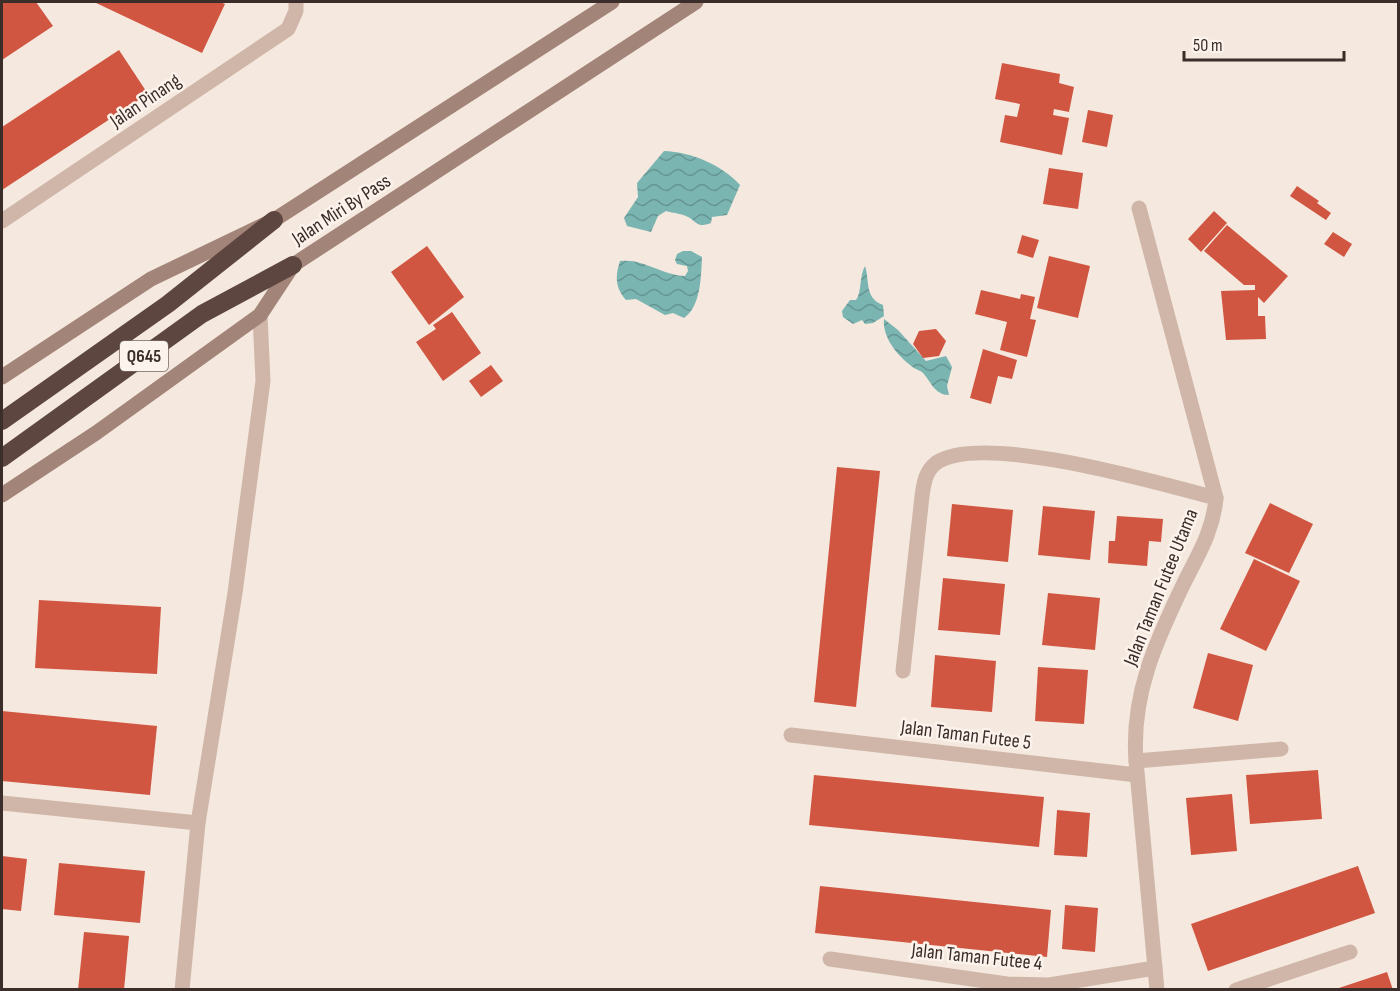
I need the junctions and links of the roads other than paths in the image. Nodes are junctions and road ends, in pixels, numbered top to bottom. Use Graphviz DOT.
graph roads {
  1 [pos="296,2"];
  2 [pos="612,2"];
  3 [pos="696,2"];
  4 [pos="1139,208"];
  5 [pos="274,220"];
  6 [pos="2,221"];
  7 [pos="293,265"];
  8 [pos="260,315"];
  9 [pos="2,377"];
  10 [pos="2,421"];
  11 [pos="2,458"];
  12 [pos="2,495"];
  13 [pos="1216,498"];
  14 [pos="903,671"];
  15 [pos="791,735"];
  16 [pos="1281,749"];
  17 [pos="1136,768"];
  18 [pos="2,803"];
  19 [pos="198,823"];
  20 [pos="1350,952"];
  21 [pos="830,959"];
  22 [pos="1155,968"];
  23 [pos="182,990"];
  24 [pos="1157,990"];
  25 [pos="1236,990"];
  1 -- 6 [label="street, Jalan Pinang"];
  2 -- 5 [label="main road, Jalan Miri By Pass / Q645"];
  3 -- 7 [label="main road, Jalan Miri By Pass / Q645"];
  4 -- 13 [label="street, Jalan Taman Futee Utama"];
  5 -- 9 [label="main road, Jalan Miri By Pass / Q645"];
  5 -- 10 [label="highway, Q645"];
  7 -- 8 [label="main road, Jalan Miri By Pass / Q645"];
  7 -- 11 [label="highway, Q645"];
  8 -- 12 [label="main road, Jalan Miri By Pass / Q645"];
  8 -- 19 [label="street"];
  13 -- 14 [label="street"];
  13 -- 17 [label="street, Jalan Taman Futee Utama"];
  15 -- 17 [label="street, Jalan Taman Futee 5"];
  16 -- 17 [label="street, Jalan Taman Futee 5"];
  17 -- 22 [label="street, Jalan Taman Futee Utama"];
  18 -- 19 [label="street"];
  19 -- 23 [label="street"];
  20 -- 25 [label="street"];
  21 -- 22 [label="street, Jalan Taman Futee 4"];
  22 -- 24 [label="street, Jalan Taman Futee Utama"];
}
